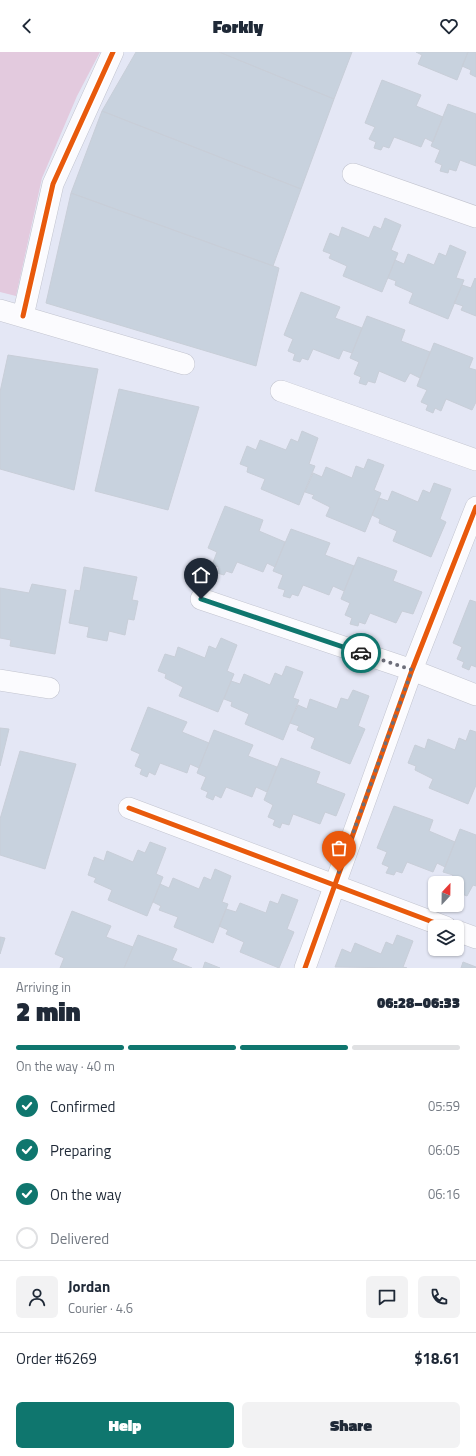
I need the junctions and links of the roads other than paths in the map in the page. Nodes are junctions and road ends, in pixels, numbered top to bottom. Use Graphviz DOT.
graph roads {
  1 [pos="113,52"];
  2 [pos="353,174"];
  3 [pos="476,217"];
  4 [pos="0,310"];
  5 [pos="23,316"];
  6 [pos="184,364"];
  7 [pos="281,391"];
  8 [pos="476,460"];
  9 [pos="476,507"];
  10 [pos="201,599"];
  11 [pos="412,670"];
  12 [pos="0,680"];
  13 [pos="49,688"];
  14 [pos="476,694"];
  15 [pos="129,808"];
  16 [pos="334,886"];
  17 [pos="428,920"];
  18 [pos="464,934"];
  19 [pos="476,938"];
  20 [pos="305,968"];
  1 -- 5 [label="street"];
  2 -- 3 [label="street"];
  4 -- 5 [label="street"];
  5 -- 6 [label="street"];
  7 -- 8 [label="street"];
  9 -- 11 [label="street"];
  10 -- 11 [label="street"];
  11 -- 14 [label="street"];
  11 -- 16 [label="street"];
  12 -- 13 [label="street"];
  15 -- 16 [label="street"];
  16 -- 17 [label="street"];
  16 -- 20 [label="street"];
  18 -- 19 [label="street"];
}
